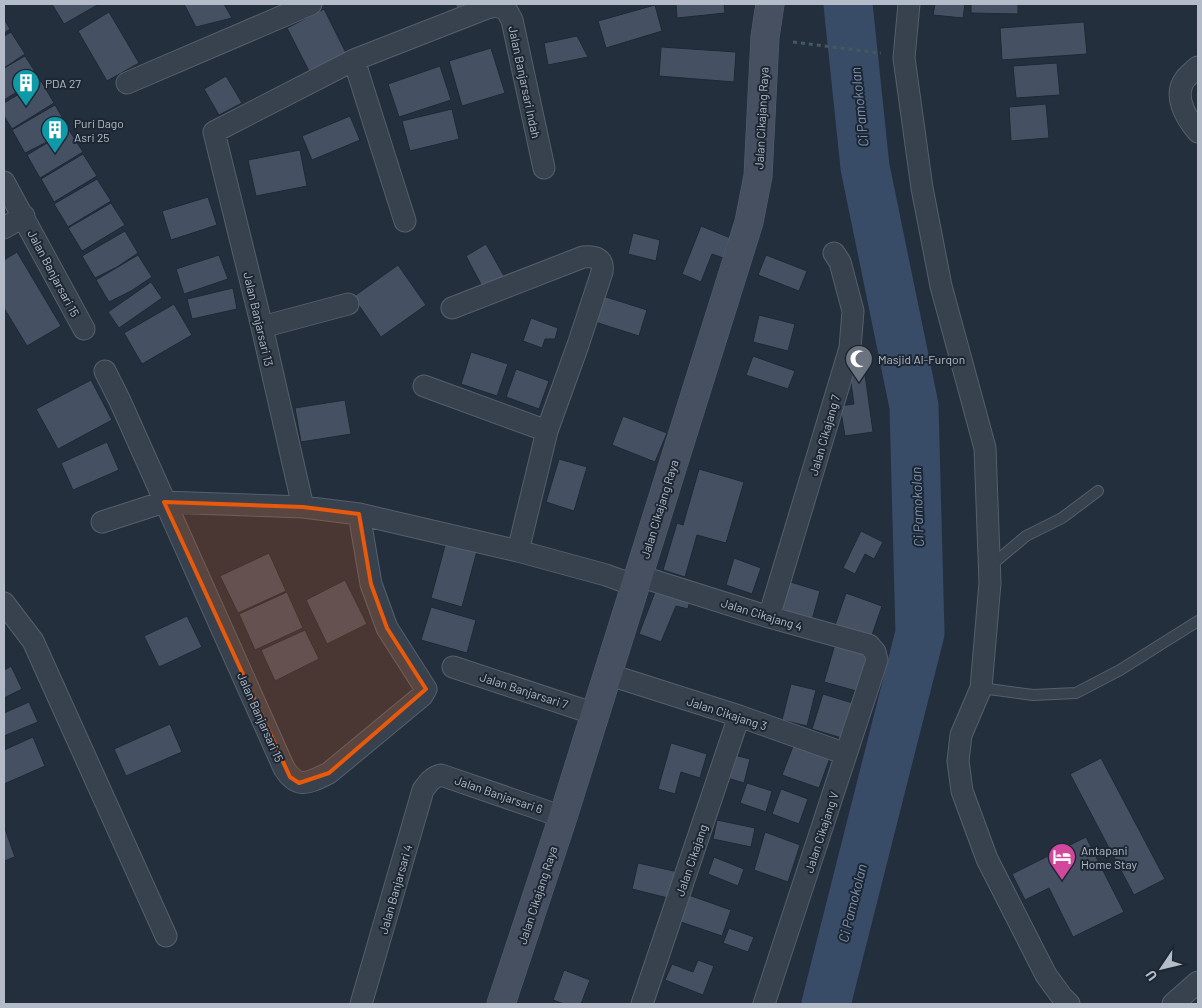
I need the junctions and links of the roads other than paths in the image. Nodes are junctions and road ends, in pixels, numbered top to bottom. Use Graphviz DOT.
graph roads {
  1 [pos="311,4"];
  2 [pos="770,4"];
  3 [pos="909,4"];
  4 [pos="354,60"];
  5 [pos="1198,67"];
  6 [pos="127,83"];
  7 [pos="214,132"];
  8 [pos="1198,132"];
  9 [pos="544,168"];
  10 [pos="4,182"];
  11 [pos="24,216"];
  12 [pos="405,221"];
  13 [pos="4,228"];
  14 [pos="834,253"];
  15 [pos="348,304"];
  16 [pos="452,308"];
  17 [pos="262,327"];
  18 [pos="84,329"];
  19 [pos="105,371"];
  20 [pos="424,386"];
  21 [pos="547,431"];
  22 [pos="1098,491"];
  23 [pos="164,502"];
  24 [pos="303,507"];
  25 [pos="359,514"];
  26 [pos="102,522"];
  27 [pos="518,551"];
  28 [pos="989,567"];
  29 [pos="637,581"];
  30 [pos="4,603"];
  31 [pos="769,617"];
  32 [pos="1198,621"];
  33 [pos="877,660"];
  34 [pos="453,667"];
  35 [pos="608,674"];
  36 [pos="981,688"];
  37 [pos="595,714"];
  38 [pos="740,716"];
  39 [pos="846,754"];
  40 [pos="435,776"];
  41 [pos="563,817"];
  42 [pos="166,936"];
  43 [pos="1198,982"];
  44 [pos="361,1004"];
  45 [pos="501,1004"];
  46 [pos="642,1004"];
  47 [pos="764,1004"];
  48 [pos="1069,1004"];
  49 [pos="1173,1004"];
  1 -- 6 [label="street"];
  2 -- 29 [label="main road, Jalan Cikajang Raya"];
  3 -- 28 [label="street"];
  4 -- 7 [label="street, Jalan Banjarsari Indah"];
  4 -- 9 [label="street, Jalan Banjarsari Indah"];
  4 -- 12 [label="street"];
  5 -- 8 [label="street"];
  7 -- 17 [label="street, Jalan Banjarsari 13"];
  10 -- 11 [label="street, Jalan Banjarsari 15"];
  11 -- 13 [label="street"];
  11 -- 18 [label="street, Jalan Banjarsari 15"];
  14 -- 31 [label="street, Jalan Cikajang 7"];
  15 -- 17 [label="street"];
  16 -- 21 [label="street"];
  17 -- 24 [label="street, Jalan Banjarsari 13"];
  19 -- 23 [label="street, Jalan Banjarsari 15"];
  20 -- 21 [label="street"];
  21 -- 27 [label="street"];
  22 -- 28 [label="lane"];
  23 -- 24 [label="street, Jalan Cikajang 4"];
  23 -- 25 [label="street, Jalan Banjarsari 15"];
  23 -- 26 [label="street"];
  24 -- 25 [label="street, Jalan Cikajang 4"];
  25 -- 27 [label="street, Jalan Cikajang 4"];
  27 -- 29 [label="street, Jalan Cikajang 4"];
  28 -- 36 [label="street"];
  29 -- 31 [label="street, Jalan Cikajang 4"];
  29 -- 35 [label="main road, Jalan Cikajang Raya"];
  30 -- 42 [label="street"];
  31 -- 33 [label="street, Jalan Cikajang 4"];
  32 -- 36 [label="lane"];
  33 -- 39 [label="street, Jalan Cikajang V"];
  34 -- 37 [label="street, Jalan Banjarsari 7"];
  35 -- 37 [label="main road, Jalan Cikajang Raya"];
  35 -- 38 [label="street, Jalan Cikajang 3"];
  36 -- 48 [label="street"];
  37 -- 41 [label="main road, Jalan Cikajang Raya"];
  38 -- 39 [label="street, Jalan Cikajang 3"];
  38 -- 46 [label="street, Jalan Cikajang"];
  39 -- 47 [label="street, Jalan Cikajang V"];
  40 -- 41 [label="street, Jalan Banjarsari 6"];
  40 -- 44 [label="street, Jalan Banjarsari 4"];
  41 -- 45 [label="main road, Jalan Cikajang Raya"];
  43 -- 49 [label="street"];
}
